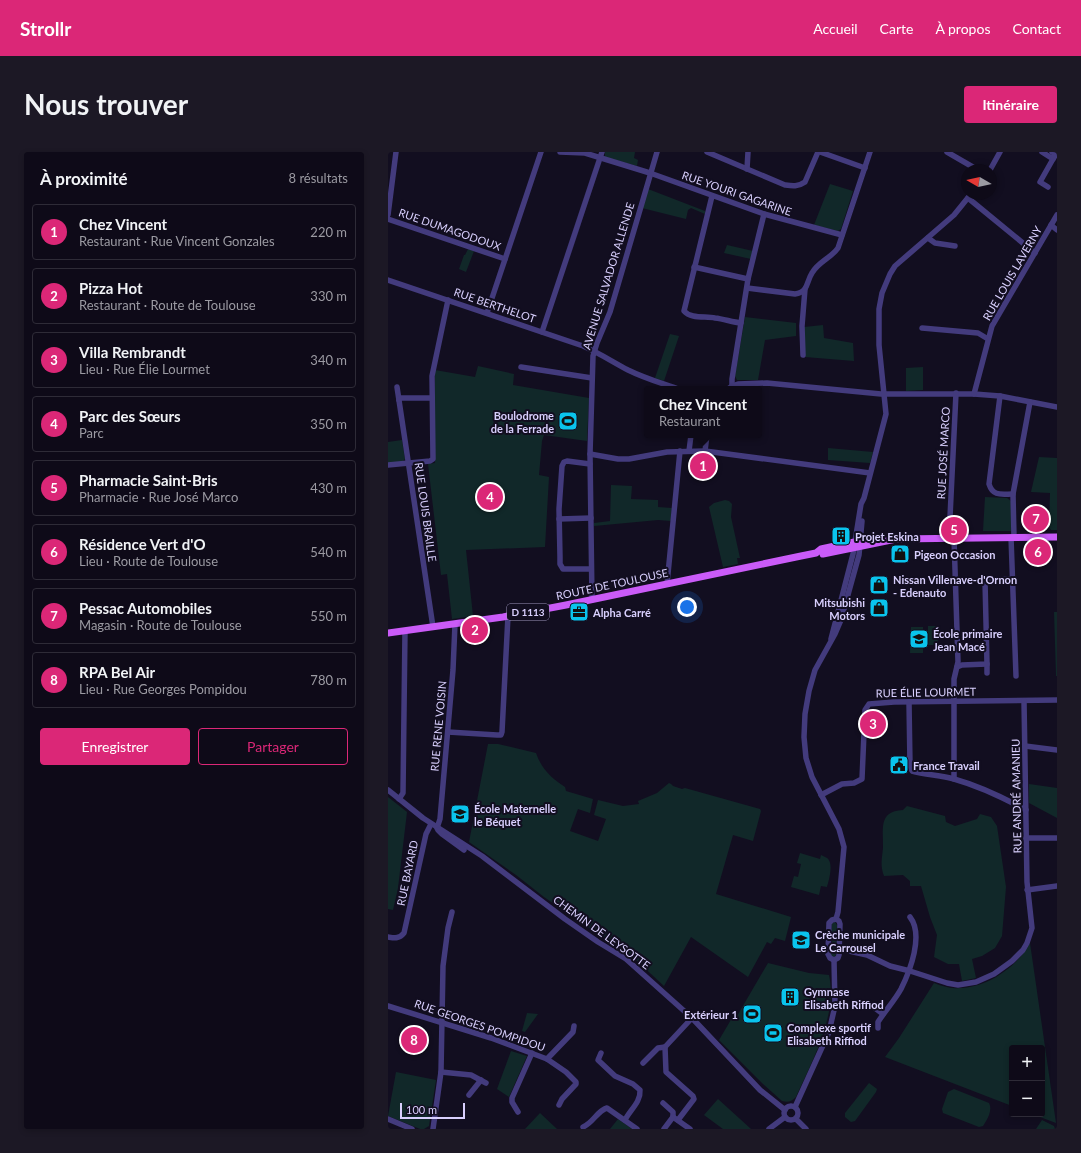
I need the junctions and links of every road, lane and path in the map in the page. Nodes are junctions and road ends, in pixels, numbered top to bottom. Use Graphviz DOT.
graph roads {
  1 [pos="396,152"];
  2 [pos="541,152"];
  3 [pos="560,152"];
  4 [pos="657,152"];
  5 [pos="706,152"];
  6 [pos="748,152"];
  7 [pos="819,152"];
  8 [pos="870,152"];
  9 [pos="947,152"];
  10 [pos="1000,152"];
  11 [pos="1047,153"];
  12 [pos="601,155"];
  13 [pos="968,164"];
  14 [pos="993,164"];
  15 [pos="865,168"];
  16 [pos="747,169"];
  17 [pos="650,173"];
  18 [pos="1048,187"];
  19 [pos="712,196"];
  20 [pos="967,200"];
  21 [pos="975,200"];
  22 [pos="764,214"];
  23 [pos="388,215"];
  24 [pos="1057,215"];
  25 [pos="388,219"];
  26 [pos="1051,225"];
  27 [pos="1057,230"];
  28 [pos="842,235"];
  29 [pos="928,238"];
  30 [pos="955,246"];
  31 [pos="1035,253"];
  32 [pos="506,259"];
  33 [pos="694,267"];
  34 [pos="388,280"];
  35 [pos="748,280"];
  36 [pos="747,288"];
  37 [pos="805,289"];
  38 [pos="448,300"];
  39 [pos="487,313"];
  40 [pos="741,323"];
  41 [pos="922,328"];
  42 [pos="542,332"];
  43 [pos="988,339"];
  44 [pos="594,351"];
  45 [pos="803,355"];
  46 [pos="521,367"];
  47 [pos="592,378"];
  48 [pos="669,386"];
  49 [pos="730,386"];
  50 [pos="735,386"];
  51 [pos="397,387"];
  52 [pos="956,393"];
  53 [pos="885,394"];
  54 [pos="974,394"];
  55 [pos="1000,396"];
  56 [pos="432,398"];
  57 [pos="399,400"];
  58 [pos="1030,402"];
  59 [pos="1057,407"];
  60 [pos="691,438"];
  61 [pos="707,438"];
  62 [pos="680,451"];
  63 [pos="689,451"];
  64 [pos="705,451"];
  65 [pos="590,454"];
  66 [pos="409,463"];
  67 [pos="590,464"];
  68 [pos="388,465"];
  69 [pos="870,473"];
  70 [pos="1014,494"];
  71 [pos="591,518"];
  72 [pos="560,519"];
  73 [pos="1013,537"];
  74 [pos="1057,537"];
  75 [pos="951,538"];
  76 [pos="857,544"];
  77 [pos="591,569"];
  78 [pos="1013,579"];
  79 [pos="667,584"];
  80 [pos="592,600"];
  81 [pos="508,616"];
  82 [pos="455,624"];
  83 [pos="433,627"];
  84 [pos="405,631"];
  85 [pos="388,633"];
  86 [pos="987,664"];
  87 [pos="957,667"];
  88 [pos="987,673"];
  89 [pos="1016,676"];
  90 [pos="1057,700"];
  91 [pos="1024,701"];
  92 [pos="909,702"];
  93 [pos="954,702"];
  94 [pos="448,732"];
  95 [pos="1025,746"];
  96 [pos="1057,750"];
  97 [pos="953,779"];
  98 [pos="388,790"];
  99 [pos="821,796"];
  100 [pos="399,799"];
  101 [pos="1026,810"];
  102 [pos="431,824"];
  103 [pos="437,828"];
  104 [pos="1026,838"];
  105 [pos="1057,838"];
  106 [pos="1057,886"];
  107 [pos="1028,890"];
  108 [pos="452,912"];
  109 [pos="910,917"];
  110 [pos="836,919"];
  111 [pos="388,937"];
  112 [pos="840,949"];
  113 [pos="834,960"];
  114 [pos="908,970"];
  115 [pos="868,1003"];
  116 [pos="388,1006"];
  117 [pos="883,1014"];
  118 [pos="692,1018"];
  119 [pos="441,1022"];
  120 [pos="574,1026"];
  121 [pos="878,1028"];
  122 [pos="665,1047"];
  123 [pos="532,1053"];
  124 [pos="601,1053"];
  125 [pos="547,1059"];
  126 [pos="643,1063"];
  127 [pos="441,1072"];
  128 [pos="481,1080"];
  129 [pos="486,1083"];
  130 [pos="469,1095"];
  131 [pos="663,1103"];
  132 [pos="559,1105"];
  133 [pos="795,1107"];
  134 [pos="785,1110"];
  135 [pos="518,1112"];
  136 [pos="785,1117"];
  137 [pos="675,1118"];
  138 [pos="388,1119"];
  139 [pos="796,1119"];
  140 [pos="625,1120"];
  141 [pos="583,1127"];
  142 [pos="412,1129"];
  143 [pos="433,1129"];
  144 [pos="637,1129"];
  145 [pos="664,1129"];
  146 [pos="690,1129"];
  147 [pos="769,1129"];
  148 [pos="806,1129"];
  1 -- 23 [label="street"];
  2 -- 32 [label="street"];
  3 -- 12 [label="street, RUE YOURI GAGARINE"];
  4 -- 17 [label="street, AVENUE SALVADOR ALLENDE"];
  5 -- 16 [label="street"];
  6 -- 16 [label="street"];
  7 -- 15 [label="street"];
  7 -- 16 [label="street"];
  8 -- 15 [label="street"];
  9 -- 13 [label="street"];
  10 -- 14 [label="street"];
  11 -- 18 [label="street"];
  12 -- 17 [label="street, RUE YOURI GAGARINE"];
  12 -- 42 [label="street"];
  15 -- 28 [label="street"];
  17 -- 19 [label="street, RUE YOURI GAGARINE"];
  17 -- 44 [label="street, AVENUE SALVADOR ALLENDE"];
  19 -- 22 [label="street, RUE YOURI GAGARINE"];
  19 -- 33 [label="street"];
  20 -- 29 [label="street"];
  21 -- 31 [label="street"];
  22 -- 28 [label="street, RUE YOURI GAGARINE"];
  22 -- 35 [label="street"];
  24 -- 26 [label="street, RUE LOUIS LAVERNY"];
  25 -- 32 [label="street, RUE DUMAGODOUX"];
  26 -- 27 [label="street"];
  26 -- 31 [label="street, RUE LOUIS LAVERNY"];
  28 -- 37 [label="street"];
  29 -- 30 [label="street"];
  29 -- 53 [label="street"];
  31 -- 43 [label="street, RUE LOUIS LAVERNY"];
  32 -- 39 [label="street"];
  33 -- 35 [label="street"];
  33 -- 40 [label="street"];
  34 -- 38 [label="street, RUE BERTHELOT"];
  35 -- 36 [label="street"];
  36 -- 37 [label="street"];
  36 -- 40 [label="street"];
  37 -- 45 [label="street"];
  38 -- 39 [label="street, RUE BERTHELOT"];
  38 -- 56 [label="street"];
  39 -- 42 [label="street, RUE BERTHELOT"];
  40 -- 49 [label="street"];
  41 -- 43 [label="street"];
  42 -- 44 [label="street, RUE BERTHELOT"];
  43 -- 54 [label="street, RUE LOUIS LAVERNY"];
  44 -- 47 [label="street, AVENUE SALVADOR ALLENDE"];
  44 -- 48 [label="street, RUE BERTHELOT"];
  46 -- 47 [label="street"];
  47 -- 65 [label="street, AVENUE SALVADOR ALLENDE"];
  50 -- 53 [label="street"];
  51 -- 57 [label="street, RUE LOUIS BRAILLE"];
  52 -- 53 [label="street"];
  52 -- 54 [label="street"];
  52 -- 75 [label="street, RUE JOSÉ MARCO"];
  53 -- 69 [label="street"];
  54 -- 55 [label="street"];
  55 -- 58 [label="street"];
  55 -- 70 [label="street"];
  56 -- 57 [label="street"];
  56 -- 66 [label="street"];
  57 -- 66 [label="street, RUE LOUIS BRAILLE"];
  58 -- 59 [label="street"];
  58 -- 70 [label="street"];
  60 -- 63 [label="street"];
  61 -- 64 [label="street"];
  62 -- 63 [label="street"];
  62 -- 65 [label="street"];
  62 -- 79 [label="street"];
  63 -- 64 [label="street"];
  64 -- 69 [label="street"];
  65 -- 67 [label="street, AVENUE SALVADOR ALLENDE"];
  66 -- 68 [label="street"];
  66 -- 83 [label="street, RUE LOUIS BRAILLE"];
  67 -- 71 [label="street, AVENUE SALVADOR ALLENDE"];
  67 -- 72 [label="street"];
  69 -- 76 [label="street"];
  70 -- 73 [label="street"];
  71 -- 72 [label="street"];
  71 -- 77 [label="street, AVENUE SALVADOR ALLENDE"];
  72 -- 77 [label="street"];
  73 -- 74 [label="main road, ROUTE DE TOULOUSE / D 1113"];
  73 -- 75 [label="main road, ROUTE DE TOULOUSE / D 1113"];
  73 -- 78 [label="street"];
  75 -- 76 [label="main road, ROUTE DE TOULOUSE / D 1113"];
  75 -- 87 [label="street, RUE JOSÉ MARCO"];
  76 -- 79 [label="main road, ROUTE DE TOULOUSE / D 1113"];
  76 -- 99 [label="street"];
  77 -- 80 [label="street, AVENUE SALVADOR ALLENDE"];
  78 -- 86 [label="street"];
  78 -- 89 [label="street"];
  79 -- 80 [label="main road, ROUTE DE TOULOUSE / D 1113"];
  80 -- 81 [label="main road, ROUTE DE TOULOUSE / D 1113"];
  81 -- 82 [label="main road, ROUTE DE TOULOUSE / D 1113"];
  81 -- 94 [label="street"];
  82 -- 83 [label="main road, ROUTE DE TOULOUSE / D 1113"];
  82 -- 94 [label="street, RUE RENE VOISIN"];
  83 -- 84 [label="main road, ROUTE DE TOULOUSE / D 1113"];
  84 -- 85 [label="main road, ROUTE DE TOULOUSE / D 1113"];
  84 -- 100 [label="street"];
  86 -- 87 [label="street"];
  86 -- 88 [label="street"];
  87 -- 93 [label="street, RUE JOSÉ MARCO"];
  90 -- 91 [label="street, RUE ÉLIE LOURMET"];
  91 -- 93 [label="street, RUE ÉLIE LOURMET"];
  91 -- 95 [label="street, RUE ANDRÉ AMANIEU"];
  92 -- 93 [label="street, RUE ÉLIE LOURMET"];
  92 -- 97 [label="street"];
  92 -- 99 [label="street, RUE ÉLIE LOURMET"];
  93 -- 97 [label="street, RUE JOSÉ MARCO"];
  94 -- 103 [label="street, RUE RENE VOISIN"];
  95 -- 96 [label="street"];
  95 -- 101 [label="street, RUE ANDRÉ AMANIEU"];
  97 -- 101 [label="street"];
  98 -- 100 [label="street, CHEMIN DE LEYSOTTE"];
  99 -- 110 [label="street"];
  100 -- 102 [label="street, CHEMIN DE LEYSOTTE"];
  101 -- 104 [label="street, RUE ANDRÉ AMANIEU"];
  102 -- 103 [label="street, CHEMIN DE LEYSOTTE"];
  102 -- 111 [label="street, RUE BAYARD"];
  103 -- 118 [label="street, CHEMIN DE LEYSOTTE"];
  104 -- 105 [label="street"];
  104 -- 107 [label="street, RUE ANDRÉ AMANIEU"];
  106 -- 107 [label="street"];
  107 -- 114 [label="street, RUE ANDRÉ AMANIEU"];
  108 -- 119 [label="street"];
  109 -- 114 [label="street"];
  110 -- 112 [label="street"];
  110 -- 113 [label="street"];
  112 -- 113 [label="street"];
  112 -- 114 [label="street, RUE ANDRÉ AMANIEU"];
  113 -- 133 [label="street"];
  114 -- 117 [label="street"];
  115 -- 117 [label="street"];
  116 -- 119 [label="street, RUE GEORGES POMPIDOU"];
  117 -- 121 [label="street"];
  118 -- 122 [label="street"];
  118 -- 134 [label="street, CHEMIN DE LEYSOTTE"];
  119 -- 123 [label="street, RUE GEORGES POMPIDOU"];
  119 -- 127 [label="street"];
  120 -- 125 [label="street"];
  122 -- 126 [label="street"];
  122 -- 137 [label="street"];
  123 -- 125 [label="street, RUE GEORGES POMPIDOU"];
  123 -- 135 [label="street"];
  124 -- 140 [label="street"];
  125 -- 132 [label="street, RUE GEORGES POMPIDOU"];
  127 -- 128 [label="street"];
  127 -- 143 [label="street"];
  128 -- 129 [label="street"];
  128 -- 130 [label="street"];
  131 -- 137 [label="street"];
  133 -- 134 [label="street"];
  133 -- 139 [label="street"];
  134 -- 136 [label="street"];
  136 -- 139 [label="street"];
  136 -- 147 [label="street"];
  137 -- 145 [label="street"];
  137 -- 146 [label="street"];
  138 -- 142 [label="street"];
  139 -- 148 [label="street"];
  140 -- 141 [label="street"];
  140 -- 144 [label="street"];
}
